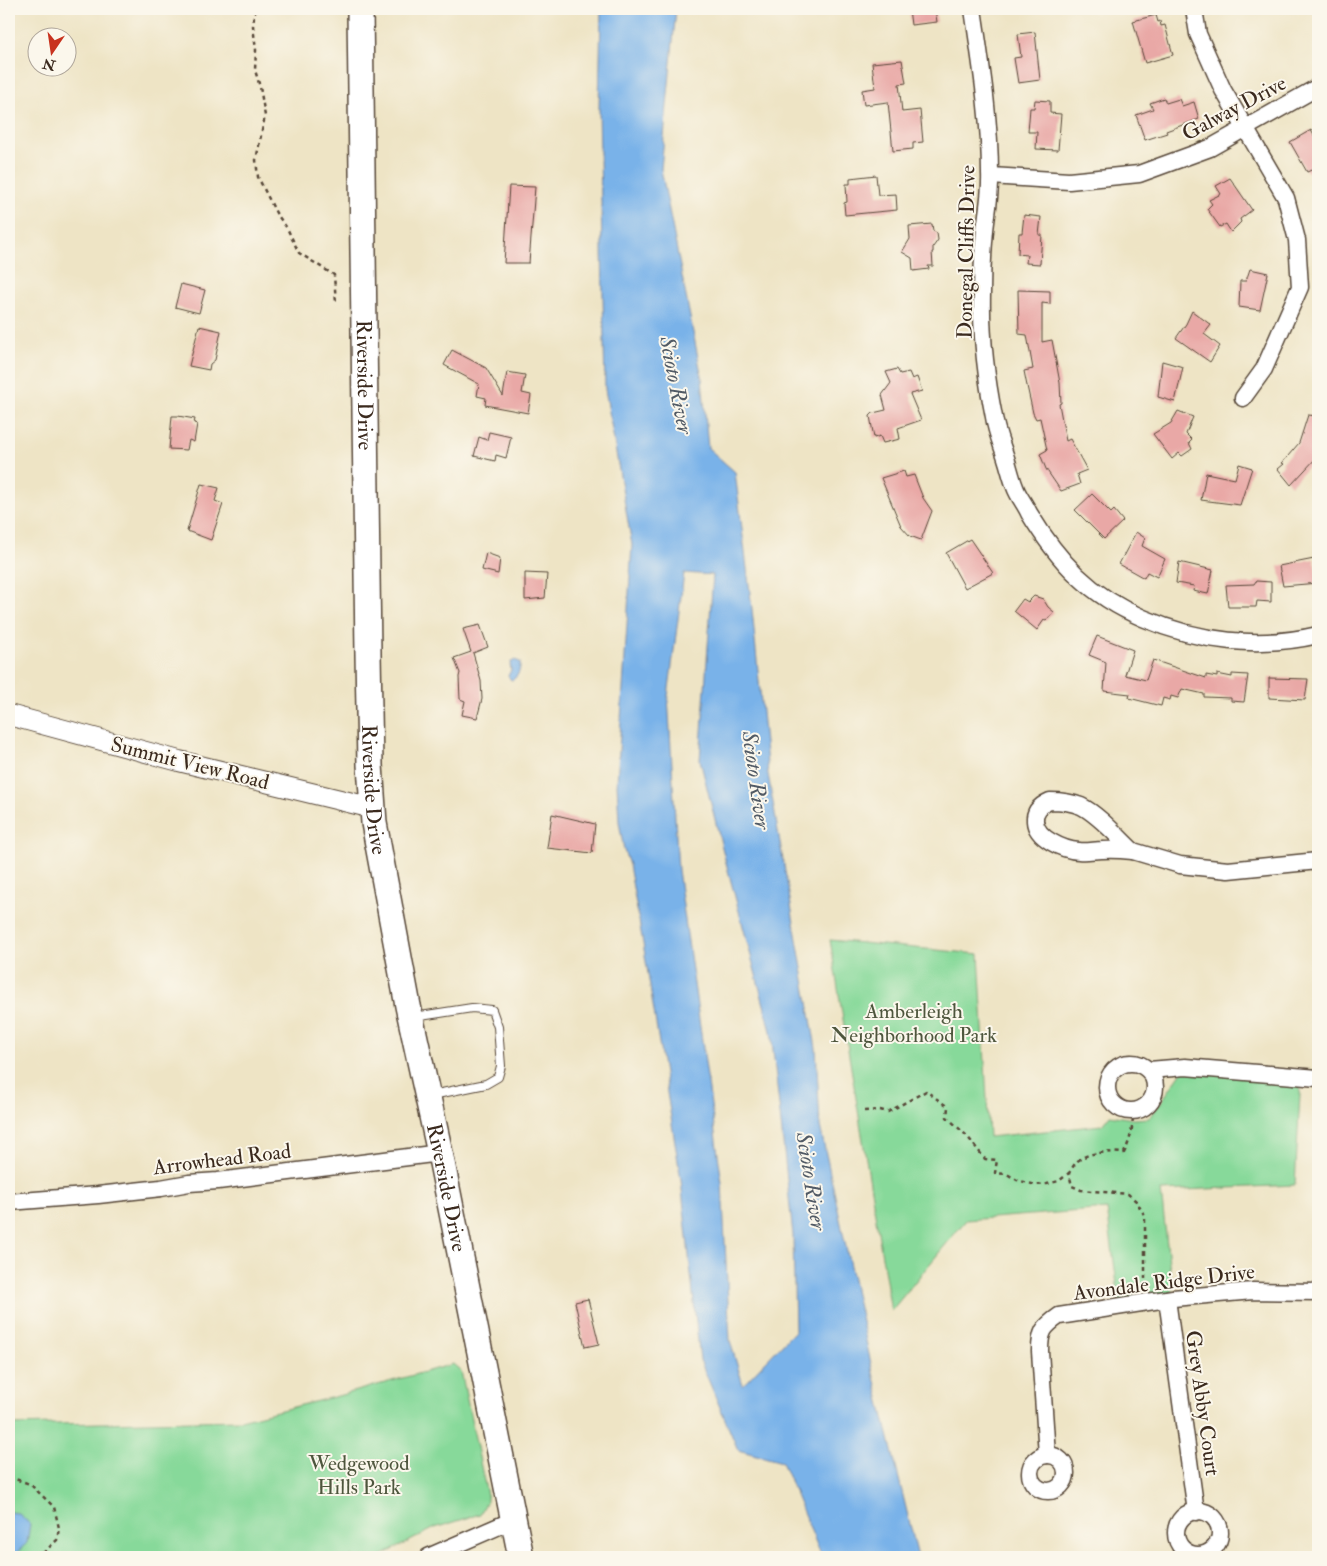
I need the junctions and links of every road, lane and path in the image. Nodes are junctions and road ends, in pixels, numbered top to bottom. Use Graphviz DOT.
graph roads {
  1 [pos="256,9"];
  2 [pos="360,9"];
  3 [pos="973,9"];
  4 [pos="1194,9"];
  5 [pos="1318,87"];
  6 [pos="1246,128"];
  7 [pos="990,176"];
  8 [pos="336,302"];
  9 [pos="1243,398"];
  10 [pos="1318,635"];
  11 [pos="9,715"];
  12 [pos="373,808"];
  13 [pos="1133,851"];
  14 [pos="1318,861"];
  15 [pos="410,1018"];
  16 [pos="1149,1070"];
  17 [pos="1318,1078"];
  18 [pos="427,1096"];
  19 [pos="864,1111"];
  20 [pos="1134,1111"];
  21 [pos="440,1153"];
  22 [pos="1069,1173"];
  23 [pos="9,1202"];
  24 [pos="1145,1286"];
  25 [pos="1318,1292"];
  26 [pos="1167,1299"];
  27 [pos="1047,1455"];
  28 [pos="9,1479"];
  29 [pos="1196,1512"];
  30 [pos="513,1520"];
  31 [pos="38,1557"];
  32 [pos="428,1557"];
  33 [pos="521,1557"];
  1 -- 8 [label="path"];
  2 -- 12 [label="main road, Riverside Drive"];
  3 -- 7 [label="street, Donegal Cliffs Drive"];
  4 -- 6 [label="street"];
  5 -- 6 [label="street, Galway Drive"];
  6 -- 7 [label="street, Galway Drive"];
  6 -- 9 [label="street"];
  7 -- 10 [label="street, Donegal Cliffs Drive"];
  11 -- 12 [label="street, Summit View Road"];
  12 -- 15 [label="main road, Riverside Drive"];
  13 -- 13 [label="street"];
  13 -- 14 [label="street"];
  15 -- 18 [label="main road, Riverside Drive"];
  15 -- 18 [label="lane"];
  16 -- 17 [label="street"];
  16 -- 20 [label="street"];
  16 -- 20 [label="street"];
  18 -- 21 [label="main road, Riverside Drive"];
  19 -- 22 [label="path"];
  20 -- 22 [label="path"];
  21 -- 23 [label="street, Arrowhead Road"];
  21 -- 30 [label="main road, Riverside Drive"];
  22 -- 24 [label="path"];
  25 -- 26 [label="street, Avondale Ridge Drive"];
  26 -- 27 [label="street, Avondale Ridge Drive"];
  26 -- 29 [label="street, Grey Abby Court"];
  28 -- 31 [label="path"];
  30 -- 32 [label="street"];
  30 -- 33 [label="main road, Riverside Drive"];
}
